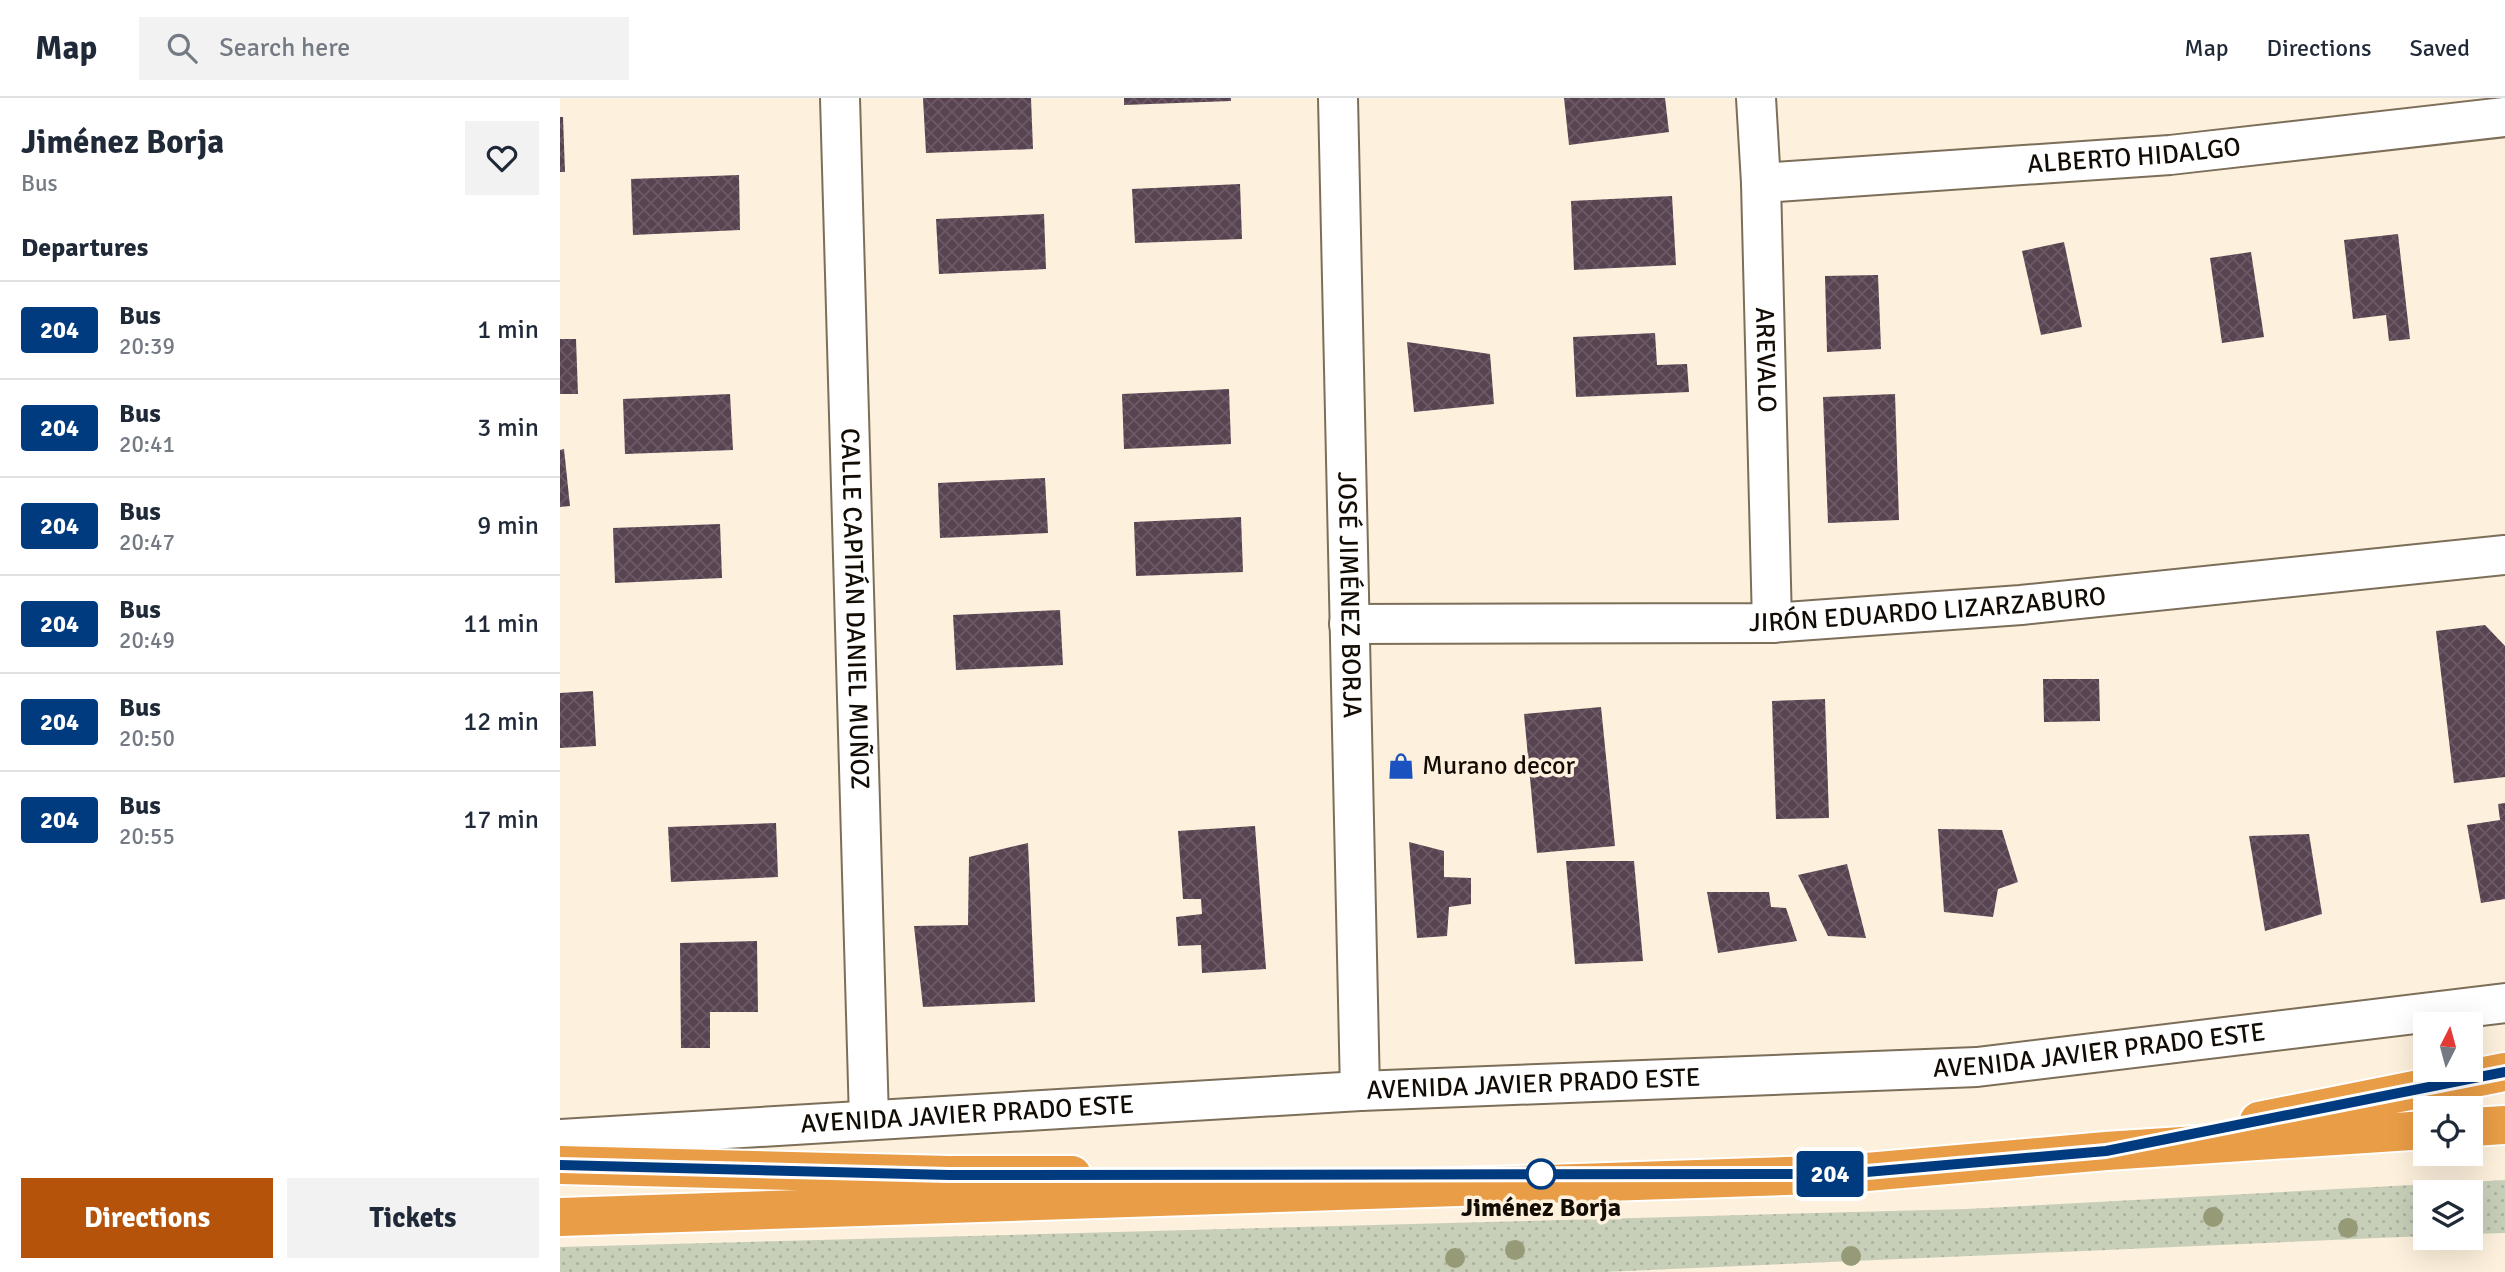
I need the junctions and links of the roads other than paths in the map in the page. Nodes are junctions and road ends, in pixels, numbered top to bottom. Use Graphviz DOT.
graph roads {
  1 [pos="840,98"];
  2 [pos="1338,98"];
  3 [pos="1756,98"];
  4 [pos="2505,117"];
  5 [pos="1761,183"];
  6 [pos="2505,555"];
  7 [pos="1772,623"];
  8 [pos="1349,624"];
  9 [pos="2505,1003"];
  10 [pos="2505,1072"];
  11 [pos="1360,1091"];
  12 [pos="869,1120"];
  13 [pos="2505,1125"];
  14 [pos="2483,1126"];
  15 [pos="2413,1131"];
  16 [pos="560,1139"];
  17 [pos="2106,1151"];
  18 [pos="560,1165"];
  19 [pos="1844,1174"];
  20 [pos="560,1217"];
  1 -- 12 [label="street, CALLE CAPITÁN DANIEL MUÑOZ"];
  2 -- 8 [label="street, JOSÉ JIMÉNEZ BORJA"];
  3 -- 5 [label="street, AREVALO"];
  4 -- 5 [label="street, ALBERTO HIDALGO"];
  5 -- 7 [label="street, AREVALO"];
  6 -- 7 [label="street, JIRÓN EDUARDO LIZARZABURO"];
  7 -- 8 [label="street, JIRÓN EDUARDO LIZARZABURO"];
  8 -- 11 [label="street, JOSÉ JIMÉNEZ BORJA"];
  9 -- 11 [label="street, AVENIDA JAVIER PRADO ESTE"];
  10 -- 17 [label="highway"];
  11 -- 12 [label="street, AVENIDA JAVIER PRADO ESTE"];
  12 -- 16 [label="street, AVENIDA JAVIER PRADO ESTE"];
  13 -- 14 [label="highway"];
  15 -- 17 [label="highway"];
  17 -- 19 [label="highway"];
  18 -- 19 [label="highway"];
  19 -- 20 [label="highway"];
}
